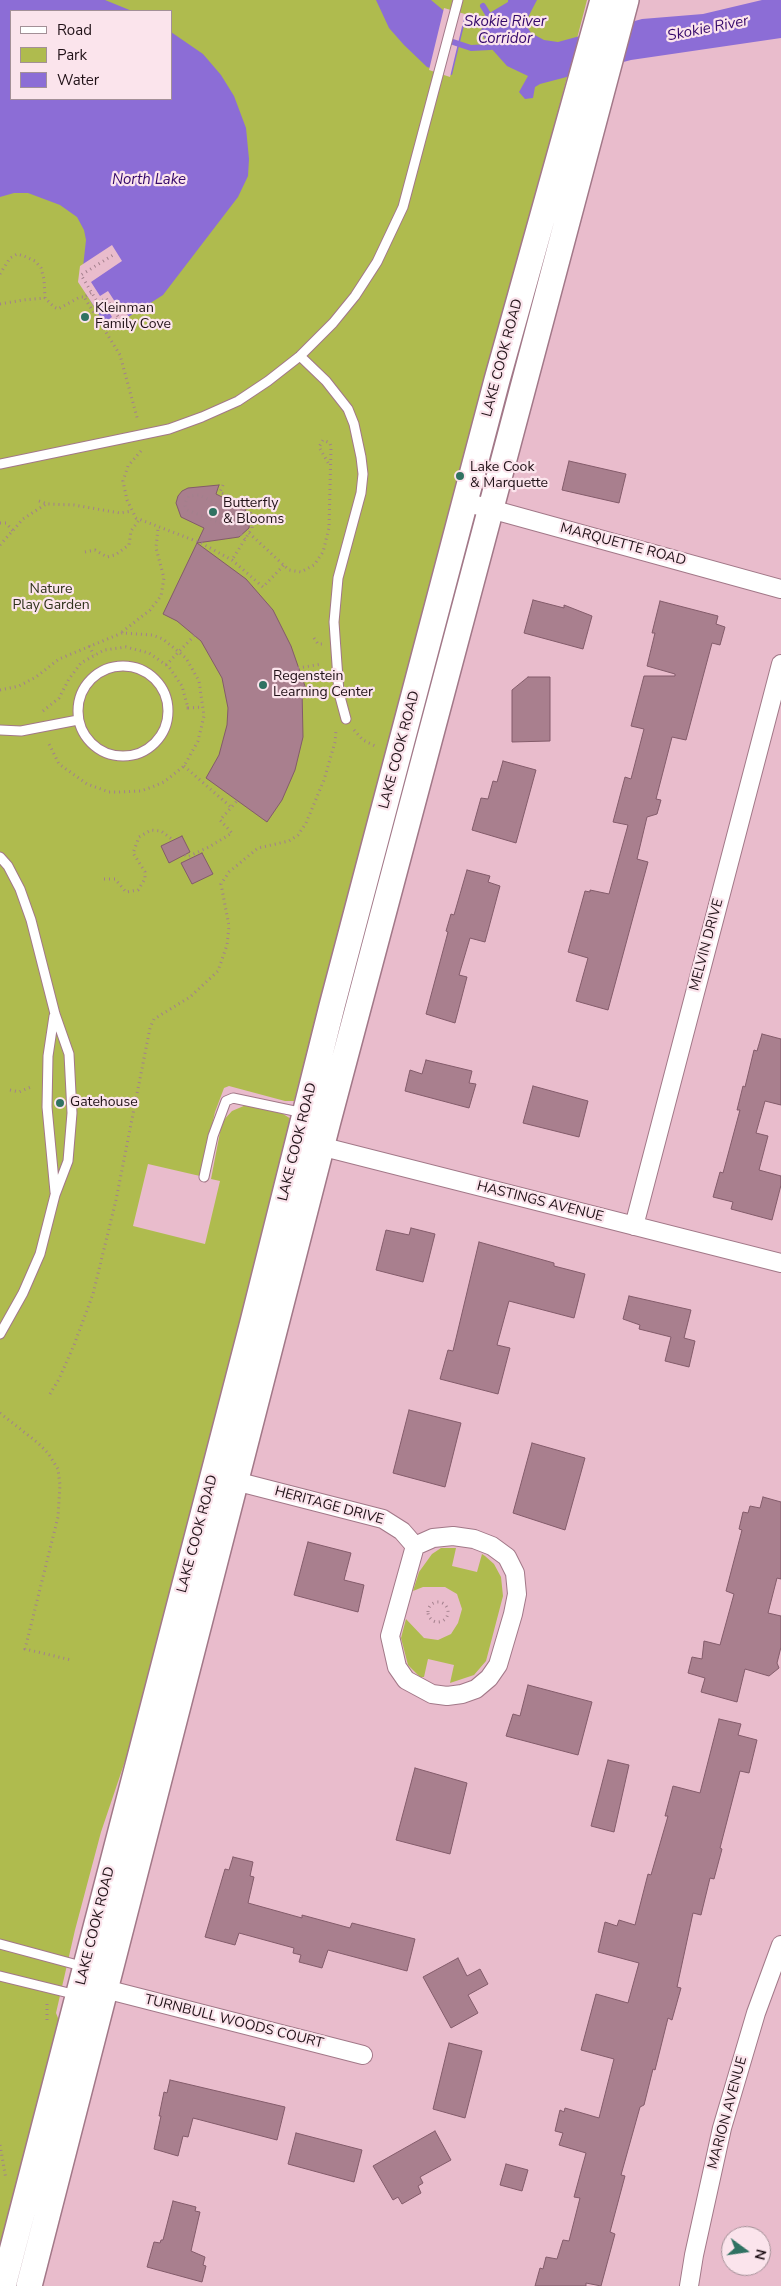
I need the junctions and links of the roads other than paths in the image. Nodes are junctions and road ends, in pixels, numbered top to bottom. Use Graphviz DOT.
graph roads {
  1 [pos="458,0"];
  2 [pos="603,0"];
  3 [pos="626,0"];
  4 [pos="300,356"];
  5 [pos="0,464"];
  6 [pos="466,502"];
  7 [pos="490,509"];
  8 [pos="781,589"];
  9 [pos="781,664"];
  10 [pos="339,693"];
  11 [pos="336,704"];
  12 [pos="346,719"];
  13 [pos="78,720"];
  14 [pos="0,730"];
  15 [pos="0,857"];
  16 [pos="55,1014"];
  17 [pos="317,1117"];
  18 [pos="310,1143"];
  19 [pos="204,1177"];
  20 [pos="55,1195"];
  21 [pos="634,1226"];
  22 [pos="781,1263"];
  23 [pos="0,1334"];
  24 [pos="235,1481"];
  25 [pos="415,1546"];
  26 [pos="0,1944"];
  27 [pos="781,1944"];
  28 [pos="0,1976"];
  29 [pos="92,1985"];
  30 [pos="362,2055"];
  31 [pos="3,2286"];
  32 [pos="29,2286"];
  33 [pos="689,2286"];
  1 -- 4 [label="lane"];
  2 -- 6 [label="main road, LAKE COOK ROAD"];
  3 -- 7 [label="main road, LAKE COOK ROAD"];
  4 -- 5 [label="lane"];
  4 -- 10 [label="lane"];
  6 -- 7 [label="street, MARQUETTE ROAD"];
  6 -- 17 [label="main road, LAKE COOK ROAD"];
  7 -- 8 [label="street, MARQUETTE ROAD"];
  7 -- 17 [label="main road, LAKE COOK ROAD"];
  9 -- 21 [label="street, MELVIN DRIVE"];
  10 -- 11 [label="lane"];
  10 -- 12 [label="lane"];
  13 -- 13 [label="lane"];
  13 -- 14 [label="lane"];
  15 -- 16 [label="lane"];
  16 -- 20 [label="lane"];
  16 -- 20 [label="lane"];
  17 -- 18 [label="main road, LAKE COOK ROAD"];
  17 -- 19 [label="lane"];
  18 -- 21 [label="street, HASTINGS AVENUE"];
  18 -- 24 [label="main road, LAKE COOK ROAD"];
  18 -- 29 [label="main road, LAKE COOK ROAD"];
  20 -- 23 [label="lane"];
  21 -- 22 [label="street, HASTINGS AVENUE"];
  24 -- 25 [label="street, HERITAGE DRIVE"];
  24 -- 29 [label="main road, LAKE COOK ROAD"];
  25 -- 25 [label="street"];
  26 -- 29 [label="lane"];
  27 -- 33 [label="street, MARION AVENUE"];
  28 -- 29 [label="lane"];
  29 -- 30 [label="street, TURNBULL WOODS COURT"];
  29 -- 31 [label="main road, LAKE COOK ROAD"];
  29 -- 32 [label="main road, LAKE COOK ROAD"];
}
